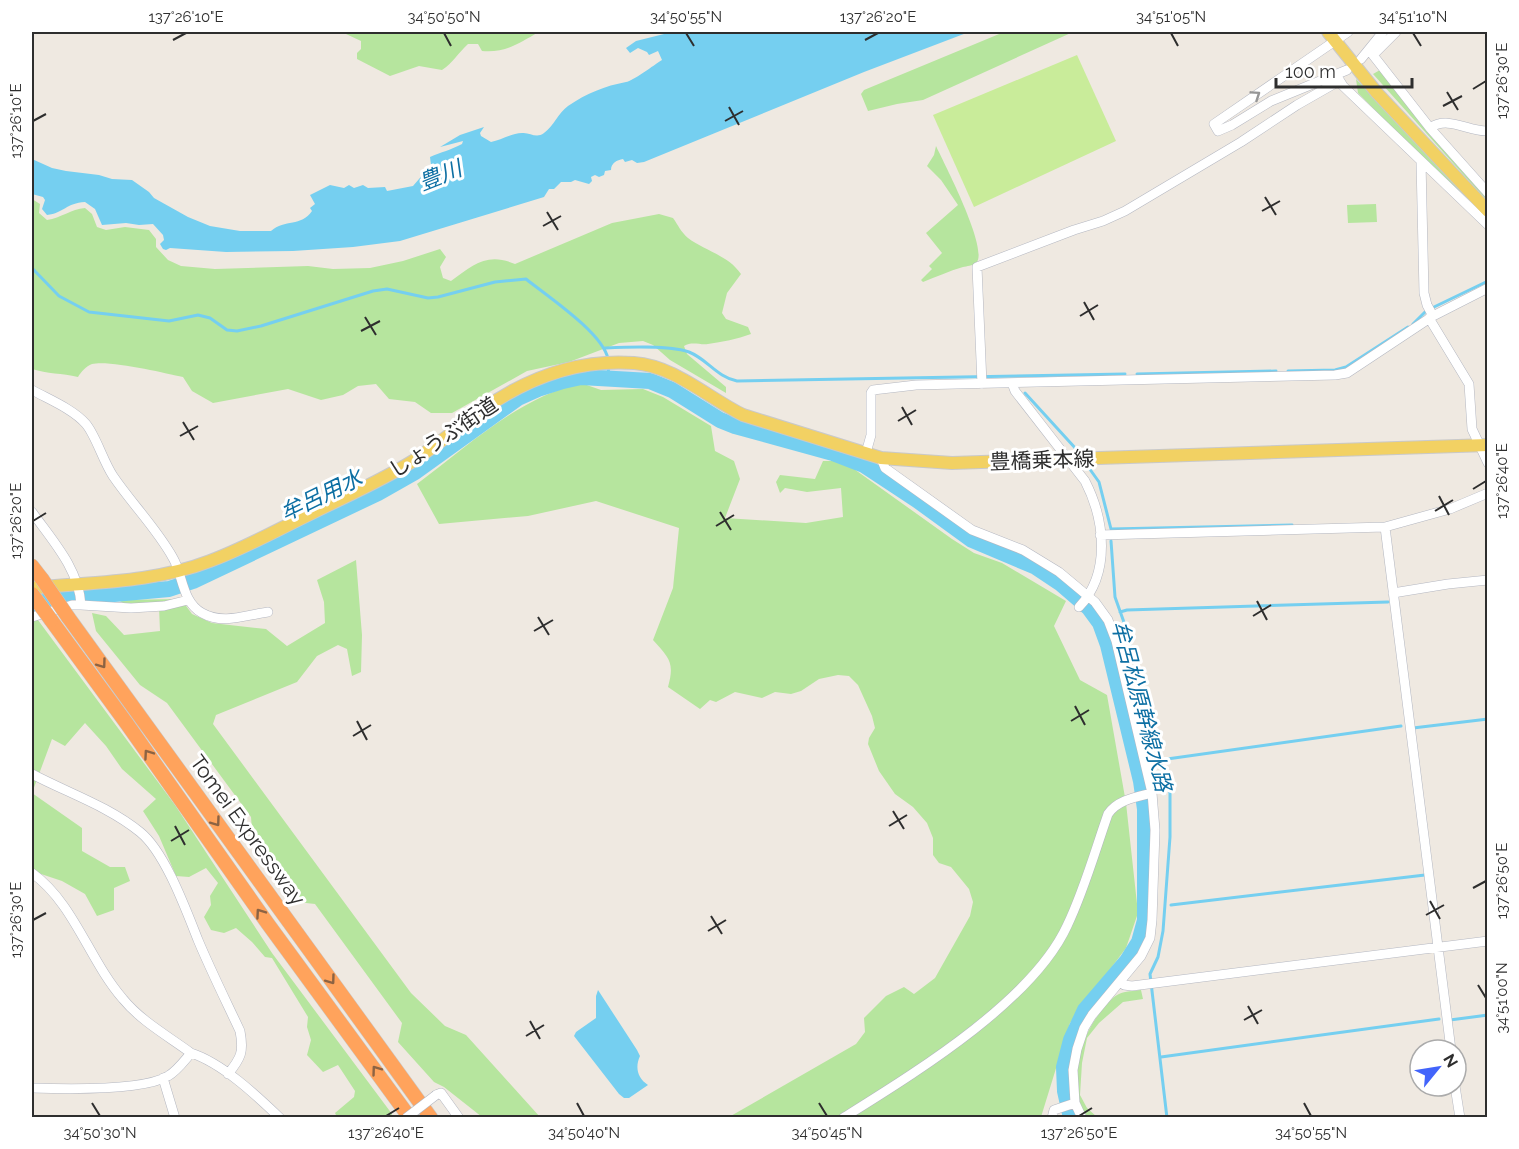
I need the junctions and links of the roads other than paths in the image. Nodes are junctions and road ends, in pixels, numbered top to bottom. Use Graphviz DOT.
graph roads {
  1 [pos="1348,32"];
  2 [pos="1383,32"];
  3 [pos="1396,32"];
  4 [pos="1331,36"];
  5 [pos="1372,52"];
  6 [pos="1361,59"];
  7 [pos="1347,70"];
  8 [pos="1338,78"];
  9 [pos="1430,128"];
  10 [pos="1488,131"];
  11 [pos="1421,162"];
  12 [pos="1488,193"];
  13 [pos="1488,211"];
  14 [pos="1488,225"];
  15 [pos="1488,288"];
  16 [pos="1431,317"];
  17 [pos="617,362"];
  18 [pos="982,383"];
  19 [pos="1012,383"];
  20 [pos="32,390"];
  21 [pos="1483,445"];
  22 [pos="866,453"];
  23 [pos="881,458"];
  24 [pos="1067,459"];
  25 [pos="1488,464"];
  26 [pos="1488,493"];
  27 [pos="32,512"];
  28 [pos="1385,528"];
  29 [pos="1100,535"];
  30 [pos="32,566"];
  31 [pos="181,575"];
  32 [pos="1488,580"];
  33 [pos="37,584"];
  34 [pos="1393,592"];
  35 [pos="32,594"];
  36 [pos="80,595"];
  37 [pos="187,597"];
  38 [pos="1087,597"];
  39 [pos="1079,607"];
  40 [pos="268,612"];
  41 [pos="32,617"];
  42 [pos="32,774"];
  43 [pos="1150,794"];
  44 [pos="32,873"];
  45 [pos="1488,941"];
  46 [pos="1437,947"];
  47 [pos="1120,982"];
  48 [pos="1449,1038"];
  49 [pos="191,1053"];
  50 [pos="228,1074"];
  51 [pos="163,1078"];
  52 [pos="32,1088"];
  53 [pos="1457,1098"];
  54 [pos="1073,1104"];
  55 [pos="175,1118"];
  56 [pos="280,1118"];
  57 [pos="408,1118"];
  58 [pos="431,1118"];
  59 [pos="459,1118"];
  60 [pos="843,1118"];
  61 [pos="1052,1118"];
  62 [pos="1082,1118"];
  63 [pos="1460,1118"];
  1 -- 4 [label="street"];
  2 -- 5 [label="street"];
  3 -- 5 [label="street"];
  8 -- 4 [label="street, one-way"];
  4 -- 13 [label="main road"];
  5 -- 6 [label="street"];
  5 -- 9 [label="street"];
  7 -- 8 [label="street"];
  8 -- 11 [label="street"];
  8 -- 18 [label="street"];
  9 -- 10 [label="street"];
  9 -- 12 [label="street"];
  11 -- 14 [label="street"];
  11 -- 16 [label="street"];
  15 -- 16 [label="street"];
  16 -- 19 [label="street"];
  16 -- 21 [label="street"];
  17 -- 22 [label="main road, 豊橋乗本線"];
  17 -- 31 [label="main road, しょうぶ街道"];
  18 -- 19 [label="street"];
  18 -- 22 [label="street"];
  19 -- 24 [label="street"];
  20 -- 31 [label="street"];
  21 -- 24 [label="main road, 豊橋乗本線"];
  21 -- 25 [label="street"];
  22 -- 23 [label="main road, 豊橋乗本線"];
  23 -- 24 [label="main road, 豊橋乗本線"];
  23 -- 38 [label="street"];
  24 -- 29 [label="street"];
  26 -- 28 [label="street"];
  27 -- 36 [label="street"];
  28 -- 29 [label="street"];
  28 -- 34 [label="street"];
  29 -- 38 [label="street"];
  30 -- 33 [label="highway, Tomei Expressway"];
  31 -- 36 [label="main road, しょうぶ街道"];
  31 -- 37 [label="street"];
  32 -- 34 [label="street"];
  33 -- 36 [label="main road, しょうぶ街道"];
  33 -- 58 [label="highway, Tomei Expressway, one-way, bridge"];
  34 -- 46 [label="street"];
  57 -- 35 [label="highway, Tomei Expressway, one-way, bridge"];
  36 -- 37 [label="street"];
  36 -- 41 [label="street"];
  37 -- 40 [label="street"];
  38 -- 39 [label="street"];
  38 -- 43 [label="street"];
  42 -- 50 [label="street"];
  43 -- 47 [label="street"];
  43 -- 60 [label="street"];
  44 -- 49 [label="street"];
  45 -- 46 [label="street"];
  46 -- 47 [label="street"];
  46 -- 48 [label="street"];
  47 -- 54 [label="street"];
  49 -- 50 [label="street"];
  49 -- 51 [label="street"];
  50 -- 56 [label="street"];
  51 -- 52 [label="street"];
  51 -- 55 [label="street"];
  53 -- 63 [label="street"];
  54 -- 61 [label="street"];
  54 -- 62 [label="street"];
  57 -- 59 [label="street, bridge"];
}
